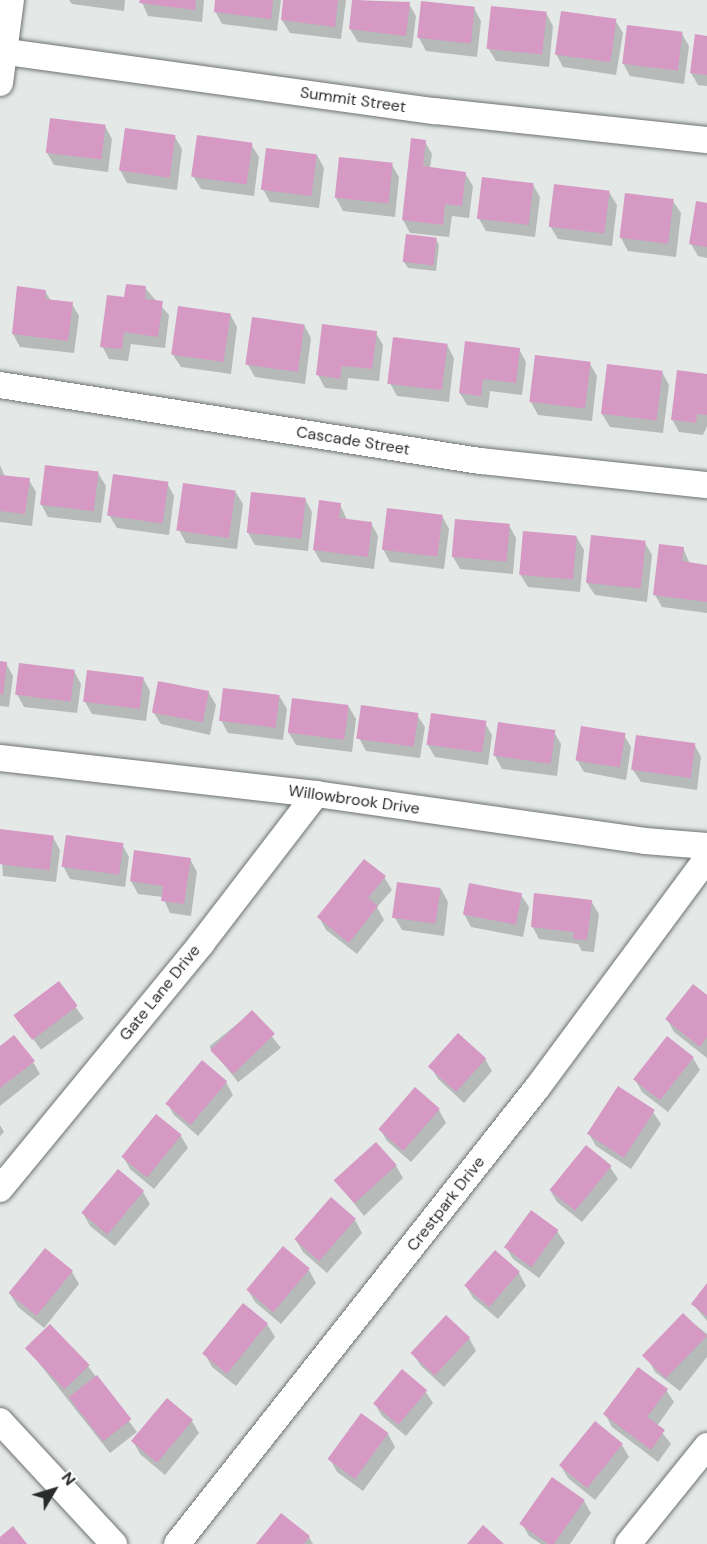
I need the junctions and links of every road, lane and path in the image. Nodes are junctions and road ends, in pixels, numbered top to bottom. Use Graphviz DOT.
graph roads {
  1 [pos="11,0"];
  2 [pos="2,52"];
  3 [pos="0,83"];
  4 [pos="707,140"];
  5 [pos="0,385"];
  6 [pos="707,485"];
  7 [pos="0,758"];
  8 [pos="316,794"];
  9 [pos="707,846"];
  10 [pos="707,858"];
  11 [pos="0,1189"];
  12 [pos="0,1421"];
  13 [pos="707,1446"];
  14 [pos="114,1544"];
  15 [pos="177,1544"];
  16 [pos="628,1544"];
  1 -- 2 [label="street"];
  2 -- 3 [label="street"];
  2 -- 4 [label="street, Summit Street"];
  5 -- 6 [label="street, Cascade Street"];
  7 -- 8 [label="street, Willowbrook Drive"];
  8 -- 9 [label="street, Willowbrook Drive"];
  8 -- 11 [label="street, Gate Lane Drive"];
  10 -- 15 [label="street, Crestpark Drive"];
  12 -- 14 [label="street"];
  13 -- 16 [label="street"];
}
